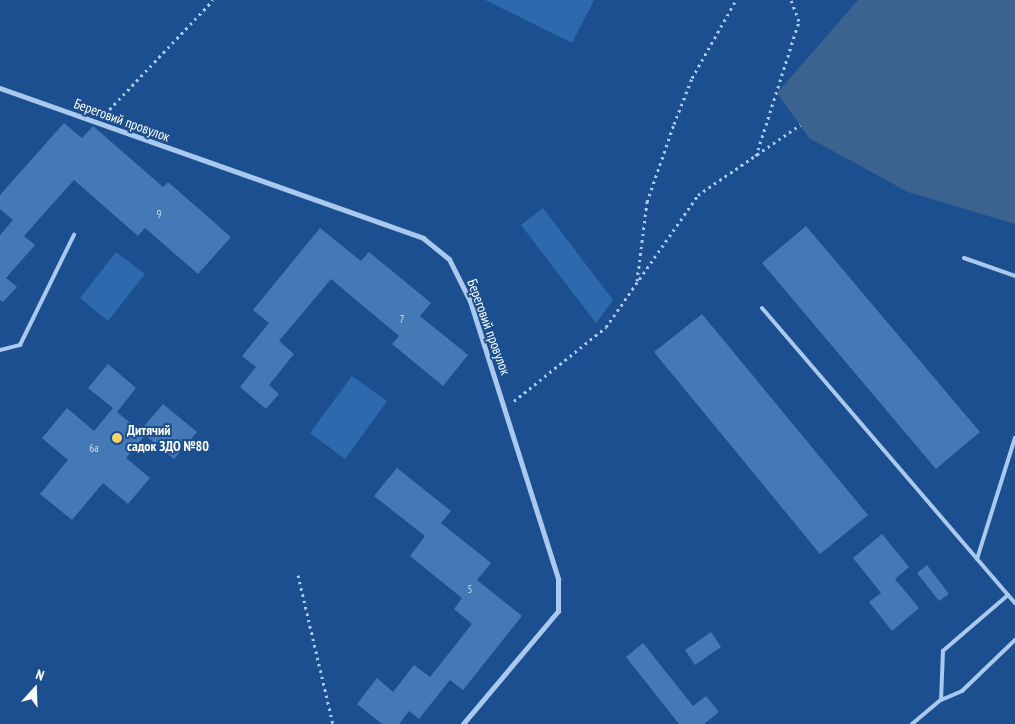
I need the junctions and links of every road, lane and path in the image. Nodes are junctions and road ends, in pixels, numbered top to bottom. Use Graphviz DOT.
graph roads {
  1 [pos="213,0"];
  2 [pos="736,0"];
  3 [pos="791,0"];
  4 [pos="0,88"];
  5 [pos="96,123"];
  6 [pos="800,125"];
  7 [pos="755,158"];
  8 [pos="74,235"];
  9 [pos="964,258"];
  10 [pos="1015,276"];
  11 [pos="637,281"];
  12 [pos="762,308"];
  13 [pos="0,350"];
  14 [pos="505,408"];
  15 [pos="1015,438"];
  16 [pos="977,559"];
  17 [pos="298,575"];
  18 [pos="1008,595"];
  19 [pos="1015,603"];
  20 [pos="1015,640"];
  21 [pos="941,700"];
  22 [pos="333,724"];
  23 [pos="463,724"];
  24 [pos="912,724"];
  1 -- 5 [label="path"];
  2 -- 11 [label="path"];
  3 -- 7 [label="path"];
  4 -- 5 [label="street, Береговий провулок"];
  5 -- 14 [label="street, Береговий провулок"];
  6 -- 7 [label="path"];
  7 -- 11 [label="path"];
  8 -- 13 [label="lane"];
  9 -- 10 [label="lane"];
  11 -- 14 [label="path"];
  12 -- 16 [label="lane"];
  14 -- 23 [label="street, Береговий провулок"];
  15 -- 16 [label="lane"];
  16 -- 18 [label="lane"];
  17 -- 22 [label="path"];
  18 -- 19 [label="lane"];
  18 -- 21 [label="lane"];
  20 -- 21 [label="lane"];
  21 -- 24 [label="lane"];
}
